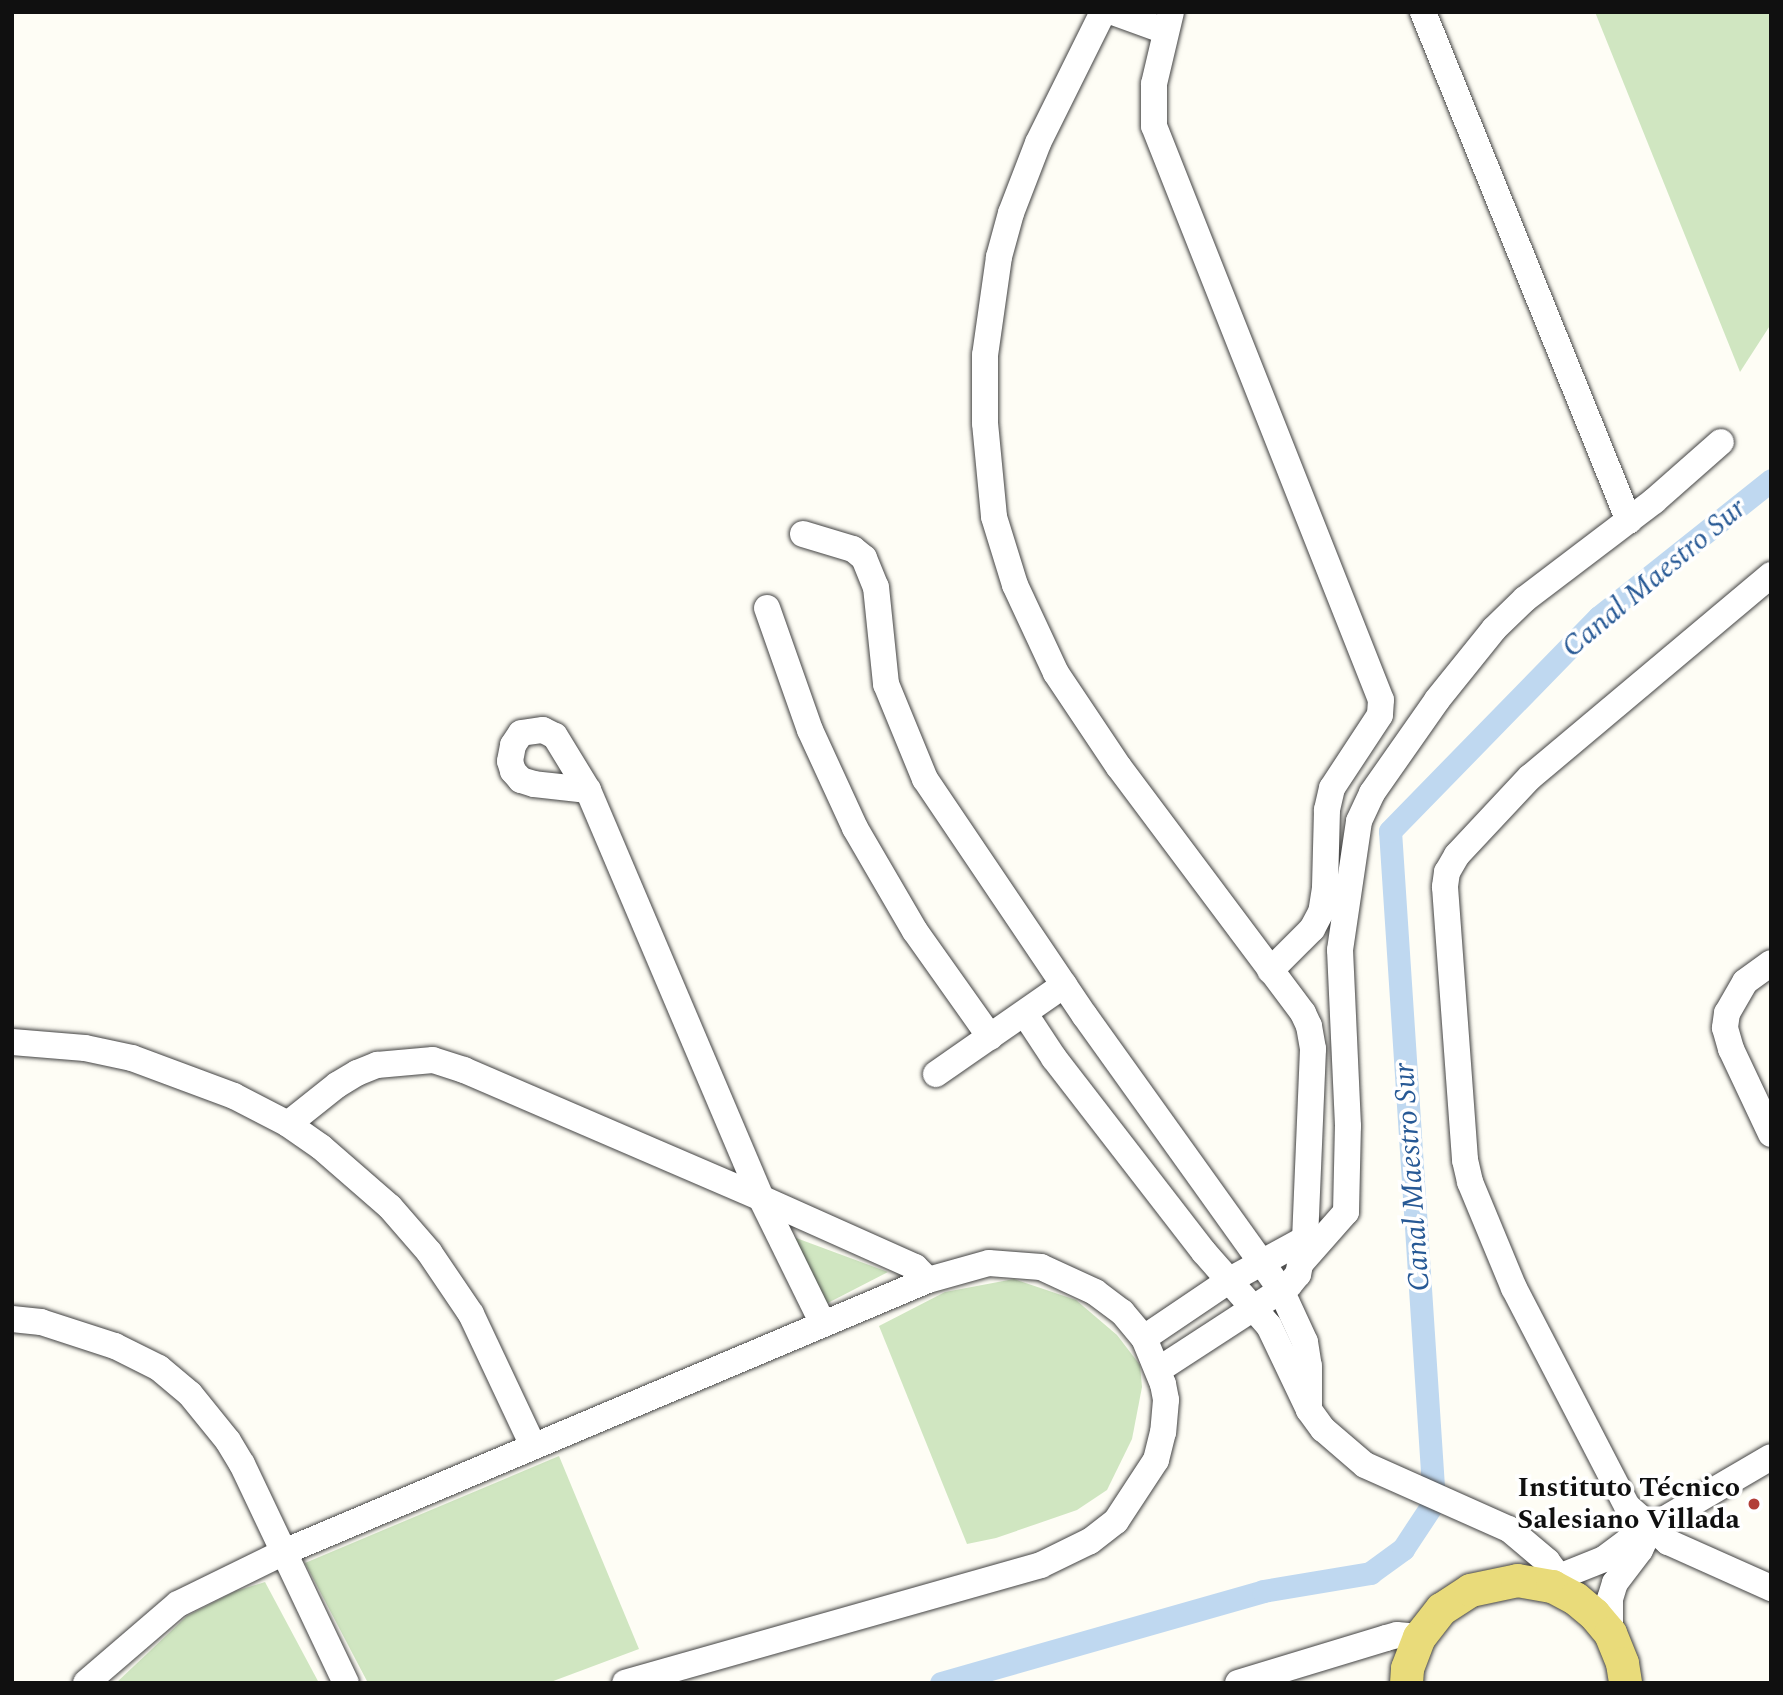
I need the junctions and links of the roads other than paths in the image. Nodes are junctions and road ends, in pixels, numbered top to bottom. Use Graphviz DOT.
graph roads {
  1 [pos="1103,12"];
  2 [pos="1113,12"];
  3 [pos="1423,12"];
  4 [pos="1168,22"];
  5 [pos="1721,442"];
  6 [pos="1629,521"];
  7 [pos="803,534"];
  8 [pos="1771,575"];
  9 [pos="767,608"];
  10 [pos="588,790"];
  11 [pos="1771,963"];
  12 [pos="1270,971"];
  13 [pos="1064,985"];
  14 [pos="1025,1014"];
  15 [pos="990,1037"];
  16 [pos="12,1042"];
  17 [pos="936,1074"];
  18 [pos="288,1124"];
  19 [pos="1771,1134"];
  20 [pos="761,1198"];
  21 [pos="1303,1251"];
  22 [pos="1262,1264"];
  23 [pos="928,1280"];
  24 [pos="1230,1280"];
  25 [pos="1281,1290"];
  26 [pos="1254,1306"];
  27 [pos="12,1318"];
  28 [pos="823,1324"];
  29 [pos="1144,1338"];
  30 [pos="1158,1370"];
  31 [pos="1309,1410"];
  32 [pos="533,1446"];
  33 [pos="1771,1457"];
  34 [pos="1650,1528"];
  35 [pos="1515,1536"];
  36 [pos="284,1552"];
  37 [pos="1595,1563"];
  38 [pos="1615,1583"];
  39 [pos="1549,1584"];
  40 [pos="1771,1588"];
  41 [pos="1610,1633"];
  42 [pos="1419,1637"];
  43 [pos="86,1683"];
  44 [pos="346,1683"];
  45 [pos="625,1683"];
  46 [pos="1238,1683"];
  47 [pos="1406,1683"];
  48 [pos="1625,1683"];
  1 -- 12 [label="street"];
  2 -- 4 [label="street"];
  3 -- 6 [label="street"];
  4 -- 12 [label="street"];
  5 -- 6 [label="street"];
  6 -- 21 [label="street"];
  7 -- 13 [label="street"];
  8 -- 34 [label="street"];
  9 -- 15 [label="street"];
  10 -- 20 [label="street"];
  11 -- 19 [label="street"];
  12 -- 21 [label="street"];
  13 -- 14 [label="street"];
  13 -- 22 [label="street"];
  14 -- 15 [label="street"];
  14 -- 24 [label="street"];
  15 -- 17 [label="street"];
  16 -- 18 [label="street"];
  18 -- 20 [label="street"];
  18 -- 32 [label="street"];
  20 -- 23 [label="street"];
  20 -- 28 [label="street"];
  21 -- 22 [label="street"];
  21 -- 25 [label="street"];
  22 -- 24 [label="street"];
  22 -- 25 [label="street"];
  23 -- 28 [label="street"];
  23 -- 29 [label="street"];
  24 -- 26 [label="street"];
  24 -- 29 [label="street"];
  25 -- 26 [label="street"];
  25 -- 31 [label="street"];
  26 -- 30 [label="street"];
  26 -- 31 [label="street"];
  27 -- 36 [label="street"];
  28 -- 32 [label="street"];
  29 -- 30 [label="street"];
  30 -- 45 [label="street"];
  31 -- 35 [label="street"];
  32 -- 36 [label="street"];
  33 -- 34 [label="street"];
  34 -- 37 [label="street"];
  34 -- 38 [label="street"];
  34 -- 40 [label="street"];
  35 -- 39 [label="street"];
  35 -- 39 [label="street"];
  36 -- 43 [label="street"];
  36 -- 44 [label="street"];
  37 -- 38 [label="street"];
  37 -- 39 [label="street"];
  38 -- 41 [label="street"];
  39 -- 41 [label="main road"];
  39 -- 42 [label="main road"];
  41 -- 48 [label="main road"];
  42 -- 46 [label="street"];
  42 -- 47 [label="main road"];
}
